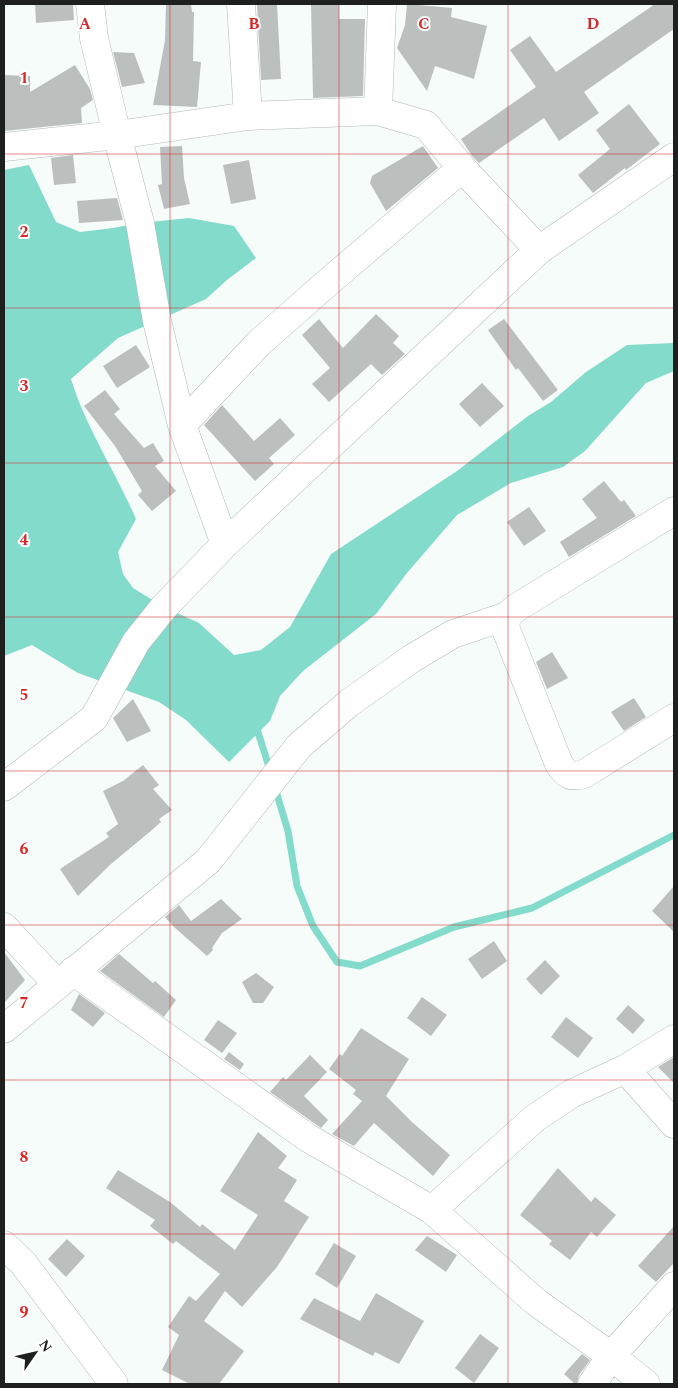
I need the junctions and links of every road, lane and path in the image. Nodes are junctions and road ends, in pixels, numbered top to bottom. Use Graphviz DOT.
graph roads {
  1 [pos="90,4"];
  2 [pos="241,4"];
  3 [pos="382,4"];
  4 [pos="378,111"];
  5 [pos="248,116"];
  6 [pos="117,135"];
  7 [pos="4,147"];
  8 [pos="674,157"];
  9 [pos="462,168"];
  10 [pos="539,250"];
  11 [pos="182,425"];
  12 [pos="674,511"];
  13 [pos="225,544"];
  14 [pos="507,616"];
  15 [pos="674,718"];
  16 [pos="4,788"];
  17 [pos="4,927"];
  18 [pos="65,978"];
  19 [pos="4,1029"];
  20 [pos="674,1039"];
  21 [pos="625,1069"];
  22 [pos="674,1124"];
  23 [pos="432,1210"];
  24 [pos="10,1256"];
  25 [pos="674,1286"];
  26 [pos="611,1356"];
  27 [pos="114,1384"];
  28 [pos="592,1384"];
  29 [pos="646,1384"];
  1 -- 6 [label="street"];
  2 -- 5 [label="street"];
  3 -- 4 [label="street"];
  4 -- 5 [label="street"];
  4 -- 9 [label="street"];
  5 -- 6 [label="street"];
  6 -- 7 [label="street"];
  6 -- 11 [label="street"];
  8 -- 10 [label="street"];
  9 -- 10 [label="street"];
  9 -- 11 [label="street"];
  10 -- 13 [label="street"];
  11 -- 13 [label="street"];
  12 -- 14 [label="street"];
  13 -- 16 [label="street"];
  14 -- 15 [label="street"];
  14 -- 18 [label="street"];
  17 -- 18 [label="street"];
  18 -- 19 [label="street"];
  18 -- 23 [label="street"];
  20 -- 21 [label="street"];
  21 -- 22 [label="street"];
  21 -- 23 [label="street"];
  23 -- 26 [label="street"];
  24 -- 27 [label="street"];
  25 -- 26 [label="street"];
  26 -- 28 [label="street"];
  26 -- 29 [label="street"];
}
